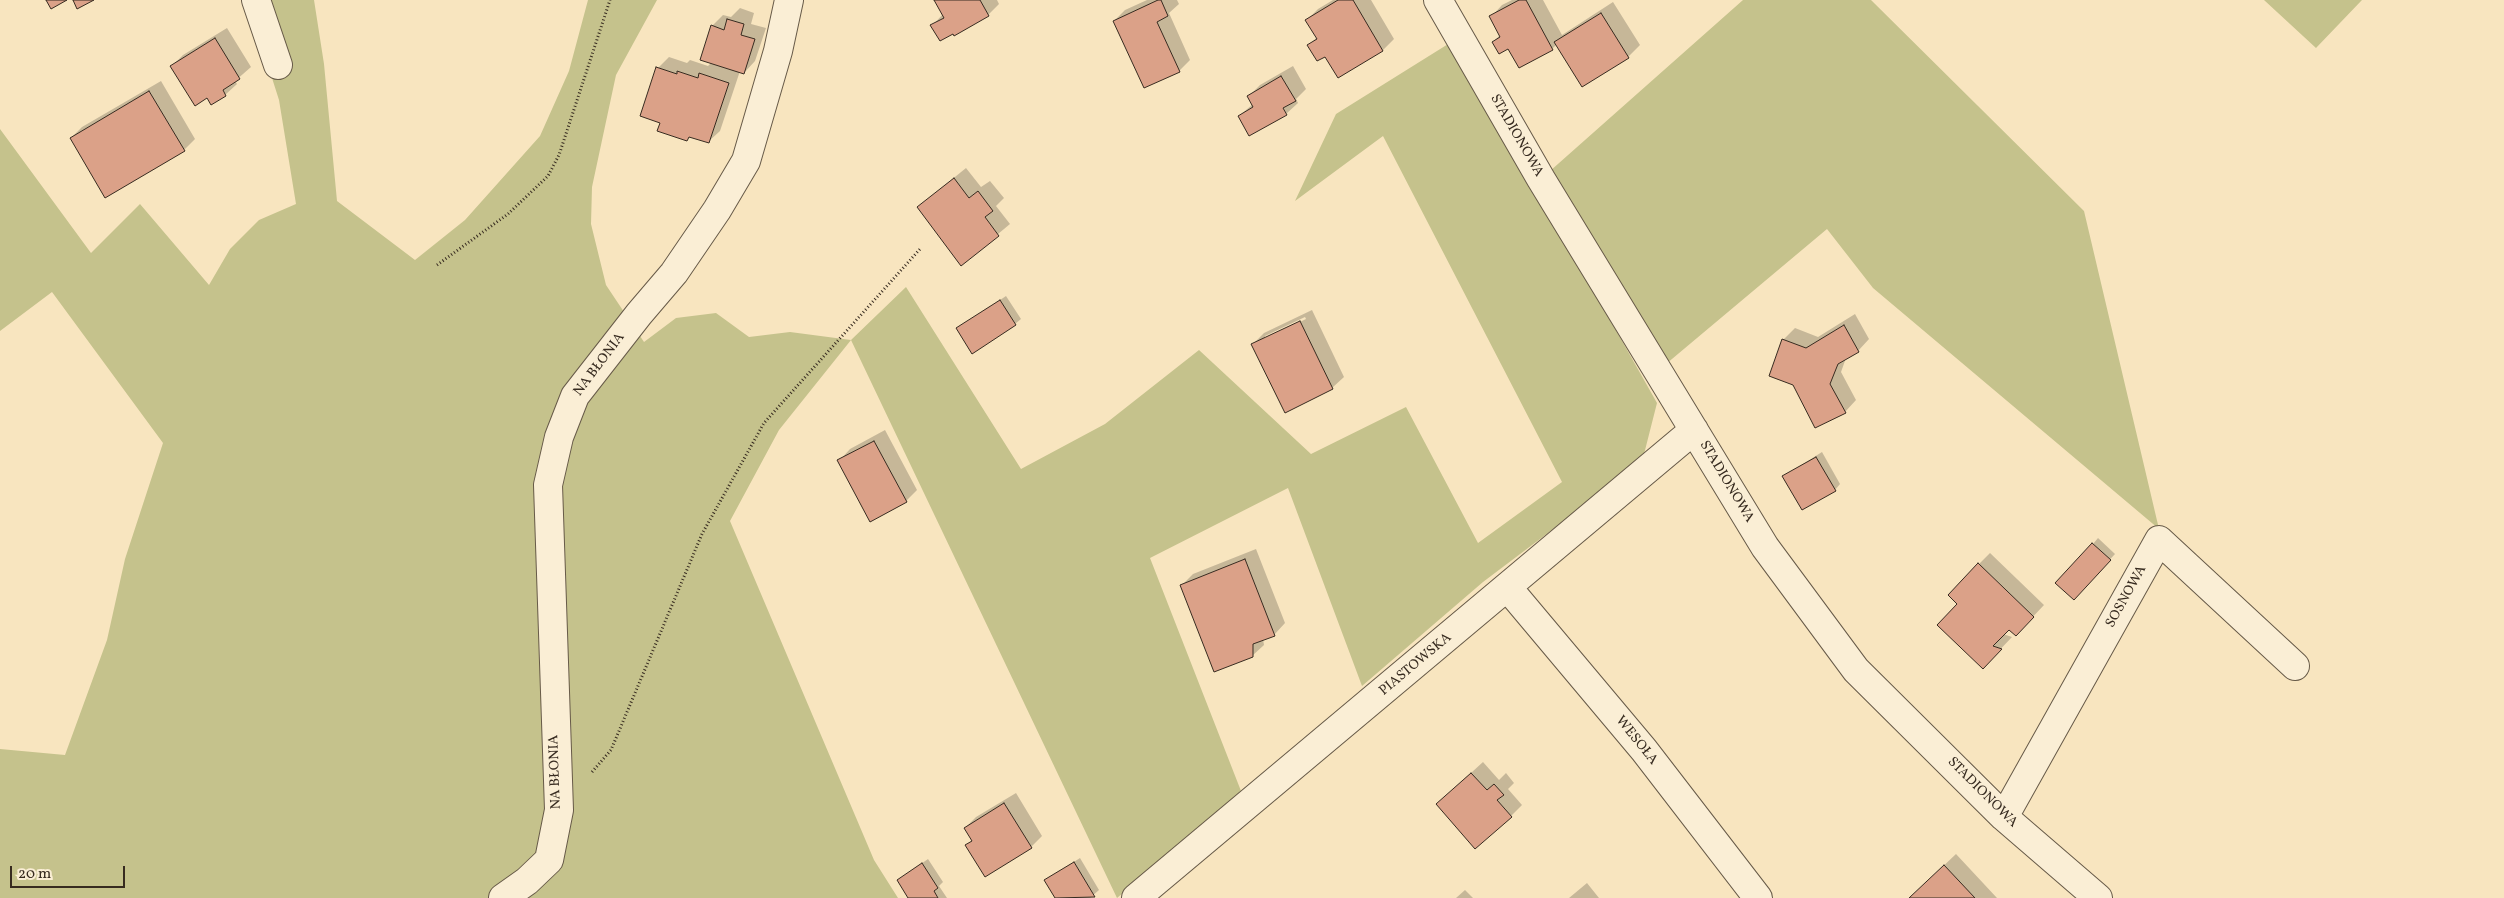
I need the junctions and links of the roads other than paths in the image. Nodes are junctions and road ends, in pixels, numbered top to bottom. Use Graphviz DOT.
graph roads {
  1 [pos="256,0"];
  2 [pos="789,0"];
  3 [pos="1438,0"];
  4 [pos="278,65"];
  5 [pos="1694,430"];
  6 [pos="1508,588"];
  7 [pos="2295,666"];
  8 [pos="2004,817"];
  9 [pos="504,898"];
  10 [pos="1136,898"];
  11 [pos="1758,898"];
  12 [pos="2098,898"];
  1 -- 4 [label="street"];
  2 -- 9 [label="street, NA BŁONIA"];
  3 -- 5 [label="street, STADIONOWA"];
  5 -- 6 [label="street, PIASTOWSKA"];
  5 -- 8 [label="street, STADIONOWA"];
  6 -- 10 [label="street, PIASTOWSKA"];
  6 -- 11 [label="street, WESOŁA"];
  7 -- 8 [label="street, SOSNOWA"];
  8 -- 12 [label="street, STADIONOWA"];
}
